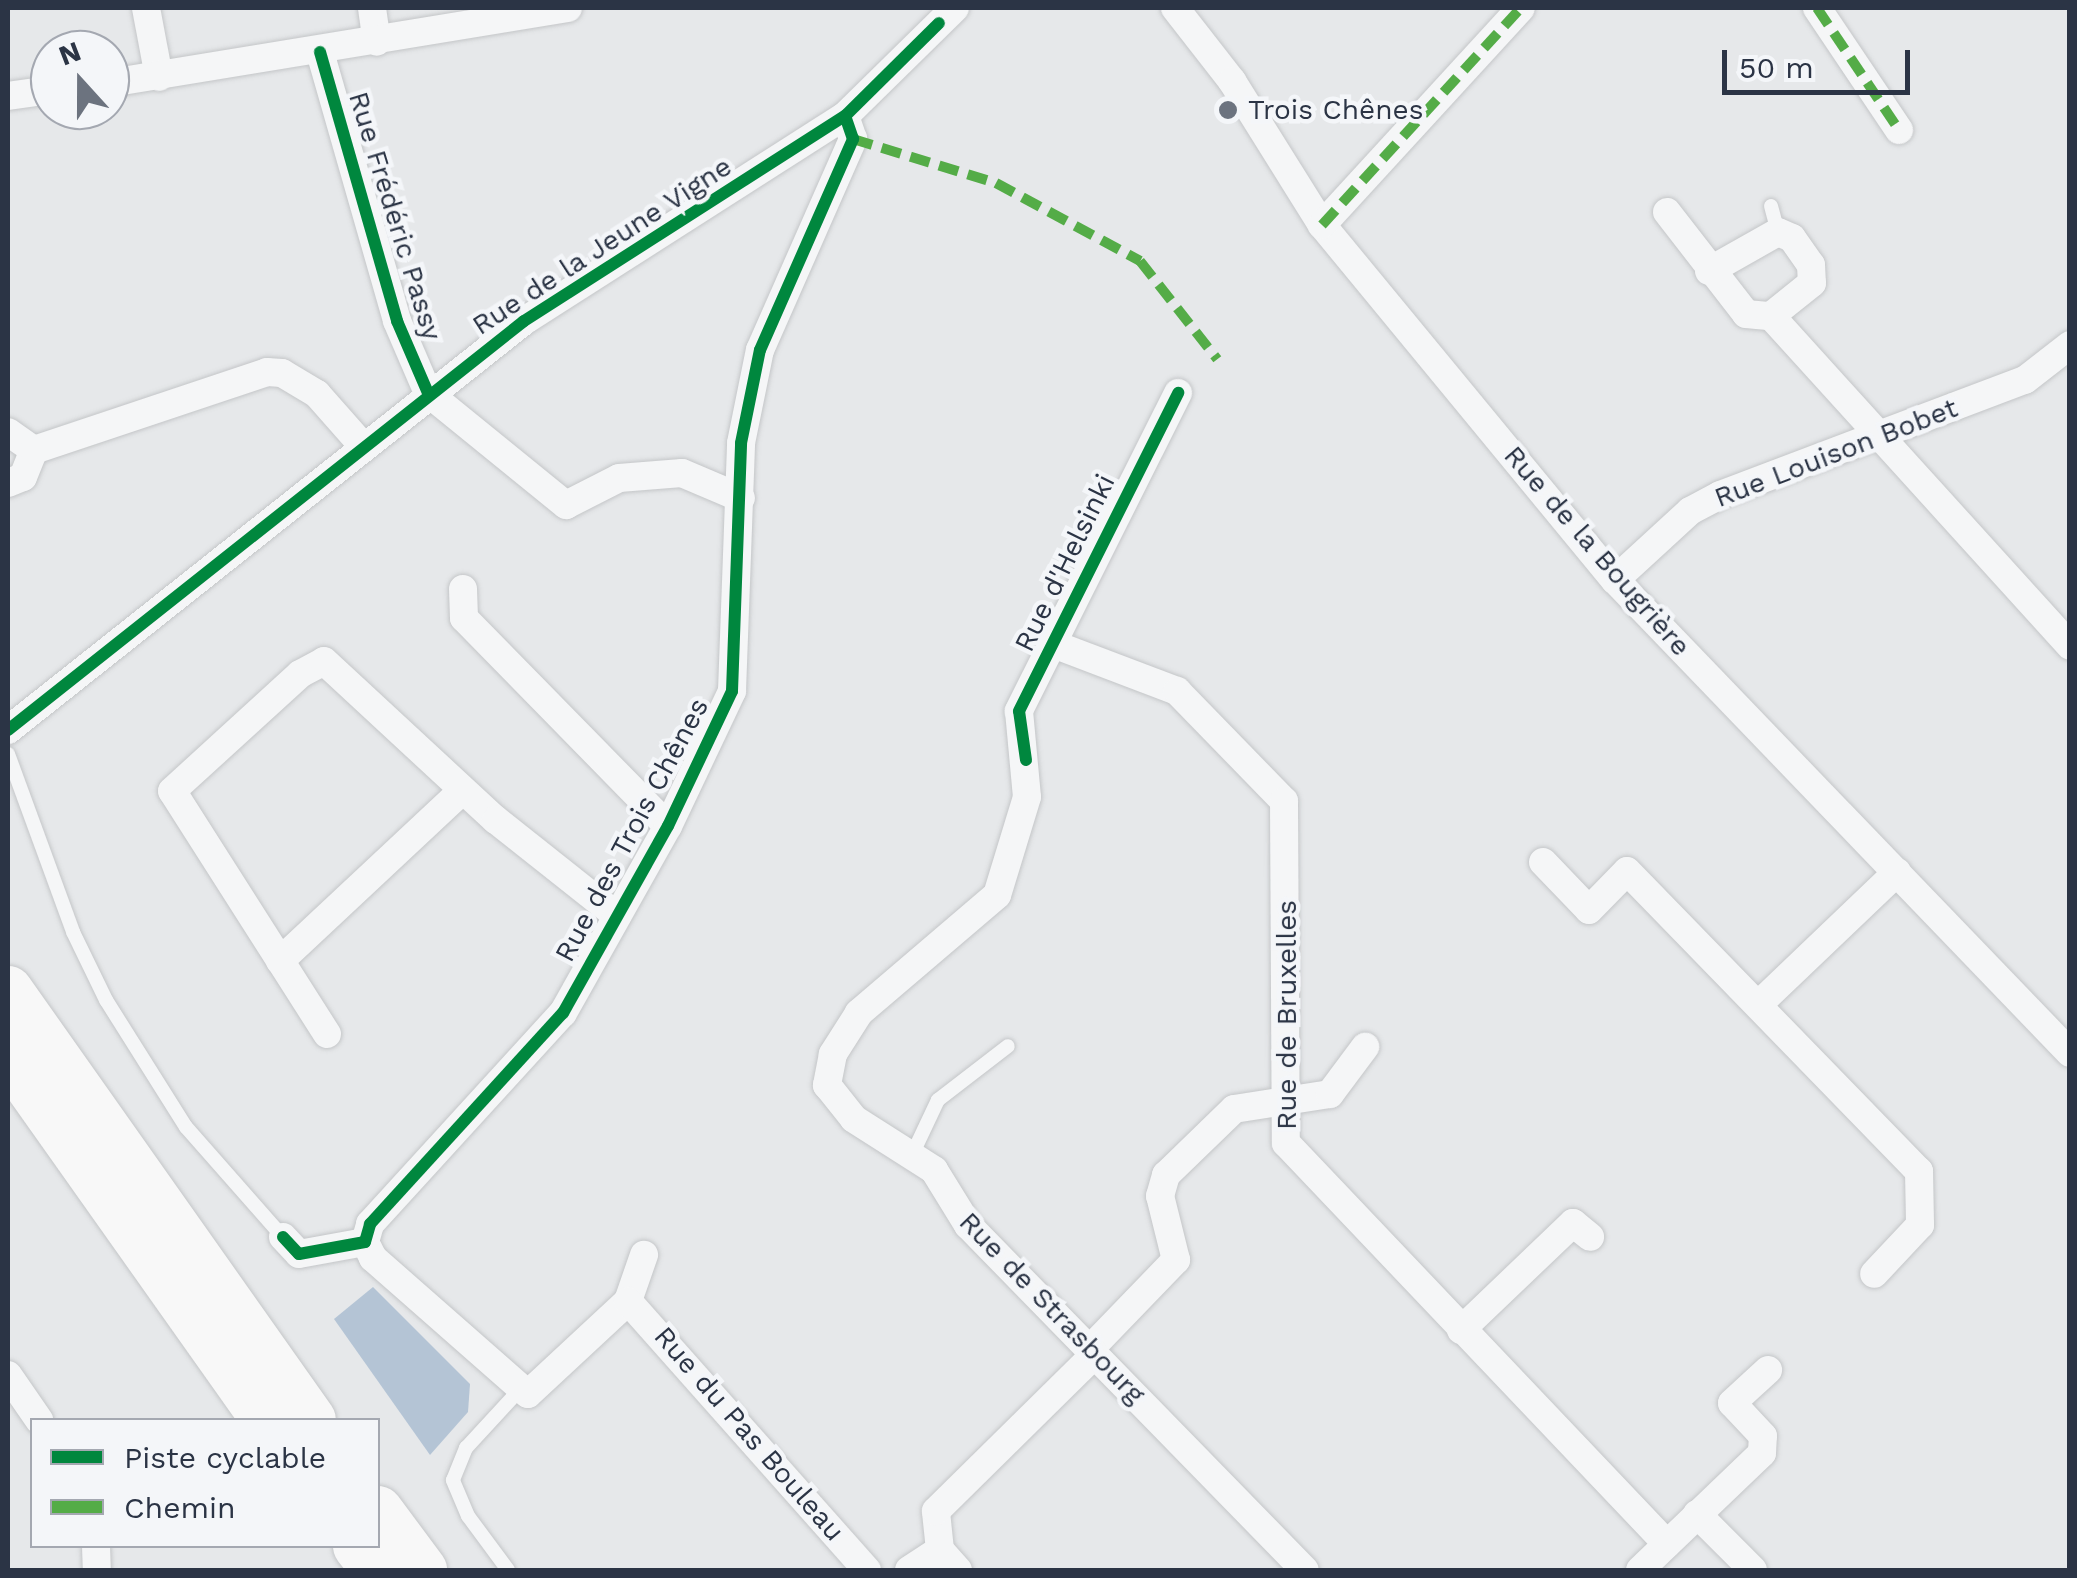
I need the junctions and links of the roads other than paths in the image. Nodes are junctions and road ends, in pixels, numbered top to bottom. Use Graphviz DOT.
graph roads {
  1 [pos="146,8"];
  2 [pos="372,8"];
  3 [pos="568,8"];
  4 [pos="955,8"];
  5 [pos="1175,8"];
  6 [pos="1522,8"];
  7 [pos="1817,8"];
  8 [pos="377,42"];
  9 [pos="320,52"];
  10 [pos="159,77"];
  11 [pos="130,81"];
  12 [pos="844,116"];
  13 [pos="1899,130"];
  14 [pos="1667,212"];
  15 [pos="1322,225"];
  16 [pos="1710,272"];
  17 [pos="1770,316"];
  18 [pos="2070,346"];
  19 [pos="428,393"];
  20 [pos="1178,393"];
  21 [pos="8,432"];
  22 [pos="1883,437"];
  23 [pos="363,446"];
  24 [pos="34,450"];
  25 [pos="8,483"];
  26 [pos="741,498"];
  27 [pos="1615,580"];
  28 [pos="463,589"];
  29 [pos="1053,644"];
  30 [pos="2070,646"];
  31 [pos="8,730"];
  32 [pos="8,754"];
  33 [pos="1026,760"];
  34 [pos="463,790"];
  35 [pos="668,826"];
  36 [pos="1543,862"];
  37 [pos="1897,872"];
  38 [pos="616,916"];
  39 [pos="280,961"];
  40 [pos="8,990"];
  41 [pos="1759,1004"];
  42 [pos="327,1034"];
  43 [pos="1008,1046"];
  44 [pos="1364,1048"];
  45 [pos="2070,1052"];
  46 [pos="8,1055"];
  47 [pos="1285,1100"];
  48 [pos="912,1155"];
  49 [pos="283,1237"];
  50 [pos="1590,1237"];
  51 [pos="365,1242"];
  52 [pos="644,1255"];
  53 [pos="1874,1274"];
  54 [pos="628,1301"];
  55 [pos="1461,1330"];
  56 [pos="1092,1351"];
  57 [pos="1768,1370"];
  58 [pos="8,1375"];
  59 [pos="522,1388"];
  60 [pos="38,1418"];
  61 [pos="265,1418"];
  62 [pos="310,1418"];
  63 [pos="380,1514"];
  64 [pos="1697,1514"];
  65 [pos="1667,1544"];
  66 [pos="360,1548"];
  67 [pos="949,1560"];
  68 [pos="377,1570"];
  69 [pos="422,1570"];
  70 [pos="508,1570"];
  71 [pos="867,1570"];
  72 [pos="909,1570"];
  73 [pos="1305,1570"];
  74 [pos="1640,1570"];
  75 [pos="1753,1570"];
  1 -- 10 [label="street"];
  2 -- 8 [label="street"];
  3 -- 8 [label="street"];
  4 -- 12 [label="street, Rue de la Jeune Vigne"];
  5 -- 15 [label="street, Rue de la Bougrière"];
  6 -- 15 [label="street"];
  7 -- 13 [label="street"];
  8 -- 9 [label="street"];
  9 -- 10 [label="street"];
  9 -- 19 [label="street, Rue Frédéric Passy"];
  10 -- 11 [label="street"];
  12 -- 19 [label="street, Rue de la Jeune Vigne"];
  12 -- 26 [label="street, Rue des Trois Chênes"];
  14 -- 16 [label="street"];
  15 -- 27 [label="street, Rue de la Bougrière"];
  16 -- 17 [label="street"];
  16 -- 17 [label="street"];
  17 -- 22 [label="street"];
  18 -- 22 [label="street, Rue Louison Bobet"];
  19 -- 23 [label="street, Rue de la Jeune Vigne"];
  19 -- 26 [label="street"];
  20 -- 29 [label="street, Rue d'Helsinki"];
  21 -- 24 [label="street"];
  22 -- 27 [label="street, Rue Louison Bobet"];
  22 -- 30 [label="street"];
  23 -- 24 [label="street"];
  23 -- 31 [label="street, Rue de la Jeune Vigne"];
  24 -- 25 [label="street"];
  26 -- 35 [label="street, Rue des Trois Chênes"];
  27 -- 37 [label="street, Rue de la Bougrière"];
  28 -- 35 [label="street"];
  29 -- 33 [label="street, Rue d'Helsinki"];
  29 -- 47 [label="street, Rue de Bruxelles"];
  32 -- 49 [label="lane"];
  33 -- 48 [label="street, Rue de Strasbourg"];
  34 -- 38 [label="street"];
  34 -- 39 [label="street"];
  34 -- 39 [label="street"];
  35 -- 38 [label="street, Rue des Trois Chênes"];
  36 -- 41 [label="street"];
  37 -- 41 [label="street"];
  37 -- 45 [label="street, Rue de la Bougrière"];
  38 -- 51 [label="street, Rue des Trois Chênes"];
  39 -- 42 [label="street"];
  40 -- 62 [label="highway"];
  41 -- 53 [label="street"];
  43 -- 48 [label="lane"];
  44 -- 47 [label="street"];
  46 -- 61 [label="highway"];
  47 -- 55 [label="street, Rue de Bruxelles"];
  47 -- 56 [label="street"];
  48 -- 56 [label="street, Rue de Strasbourg"];
  49 -- 51 [label="street"];
  50 -- 55 [label="street"];
  51 -- 59 [label="street"];
  52 -- 54 [label="street"];
  54 -- 59 [label="street"];
  54 -- 71 [label="street, Rue du Pas Bouleau"];
  55 -- 65 [label="street, Rue de Bruxelles"];
  56 -- 67 [label="street"];
  56 -- 73 [label="street, Rue de Strasbourg"];
  57 -- 64 [label="street"];
  58 -- 60 [label="street"];
  59 -- 70 [label="lane"];
  63 -- 69 [label="highway"];
  64 -- 65 [label="street"];
  64 -- 75 [label="street"];
  65 -- 74 [label="street"];
  66 -- 68 [label="highway"];
  67 -- 72 [label="street"];
}
